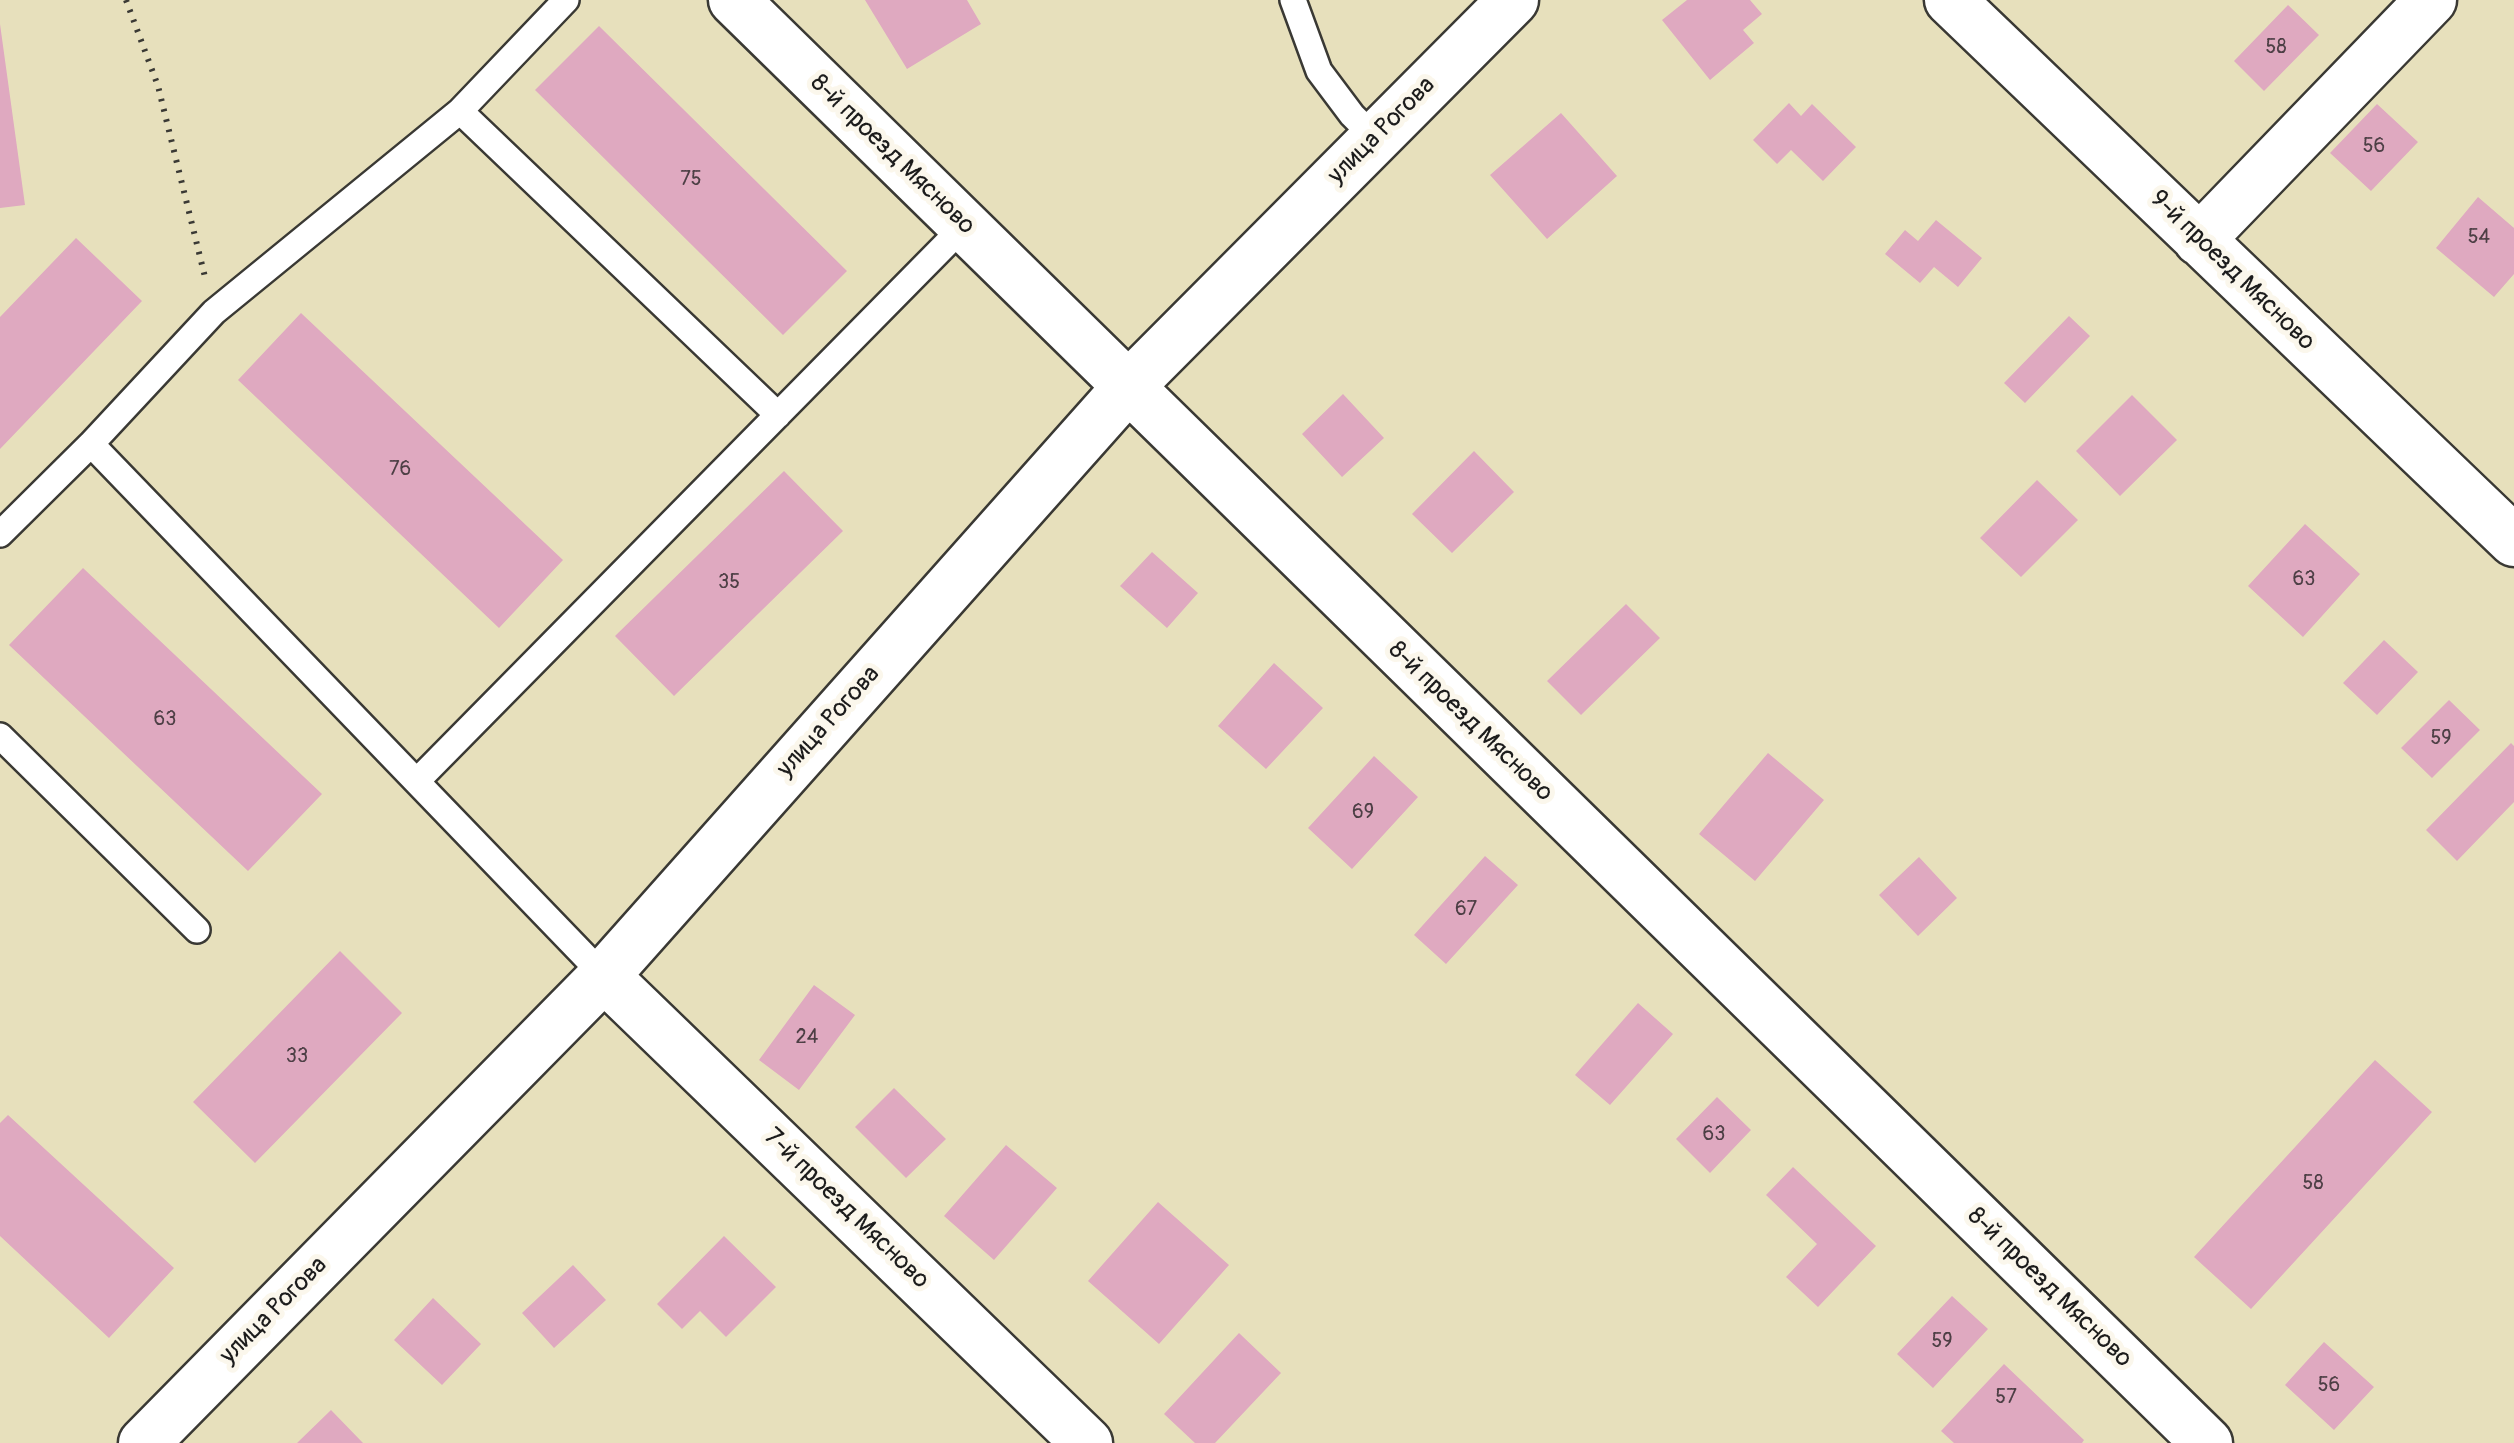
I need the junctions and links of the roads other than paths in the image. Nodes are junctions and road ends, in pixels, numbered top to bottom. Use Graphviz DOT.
graph roads {
  1 [pos="566,0"];
  2 [pos="734,0"];
  3 [pos="1293,0"];
  4 [pos="1513,0"];
  5 [pos="1950,0"];
  6 [pos="2431,0"];
  7 [pos="460,112"];
  8 [pos="1375,138"];
  9 [pos="964,226"];
  10 [pos="2200,240"];
  11 [pos="1128,387"];
  12 [pos="778,415"];
  13 [pos="90,444"];
  14 [pos="0,534"];
  15 [pos="2514,541"];
  16 [pos="0,736"];
  17 [pos="417,781"];
  18 [pos="198,930"];
  19 [pos="604,976"];
  20 [pos="144,1443"];
  21 [pos="1087,1443"];
  22 [pos="2207,1443"];
  1 -- 7 [label="lane"];
  2 -- 9 [label="street, 8-й проезд Мясново"];
  3 -- 8 [label="lane"];
  4 -- 8 [label="street, улица Рогова"];
  5 -- 10 [label="street, 9-й проезд Мясново"];
  6 -- 10 [label="street"];
  7 -- 12 [label="lane"];
  7 -- 13 [label="lane"];
  8 -- 11 [label="street, улица Рогова"];
  9 -- 11 [label="street, 8-й проезд Мясново"];
  9 -- 12 [label="lane"];
  10 -- 15 [label="street, 9-й проезд Мясново"];
  11 -- 19 [label="street, улица Рогова"];
  11 -- 22 [label="street, 8-й проезд Мясново"];
  12 -- 17 [label="lane"];
  13 -- 14 [label="lane"];
  13 -- 17 [label="lane"];
  16 -- 18 [label="lane"];
  17 -- 19 [label="lane"];
  19 -- 20 [label="street, улица Рогова"];
  19 -- 21 [label="street, 7-й проезд Мясново"];
}
